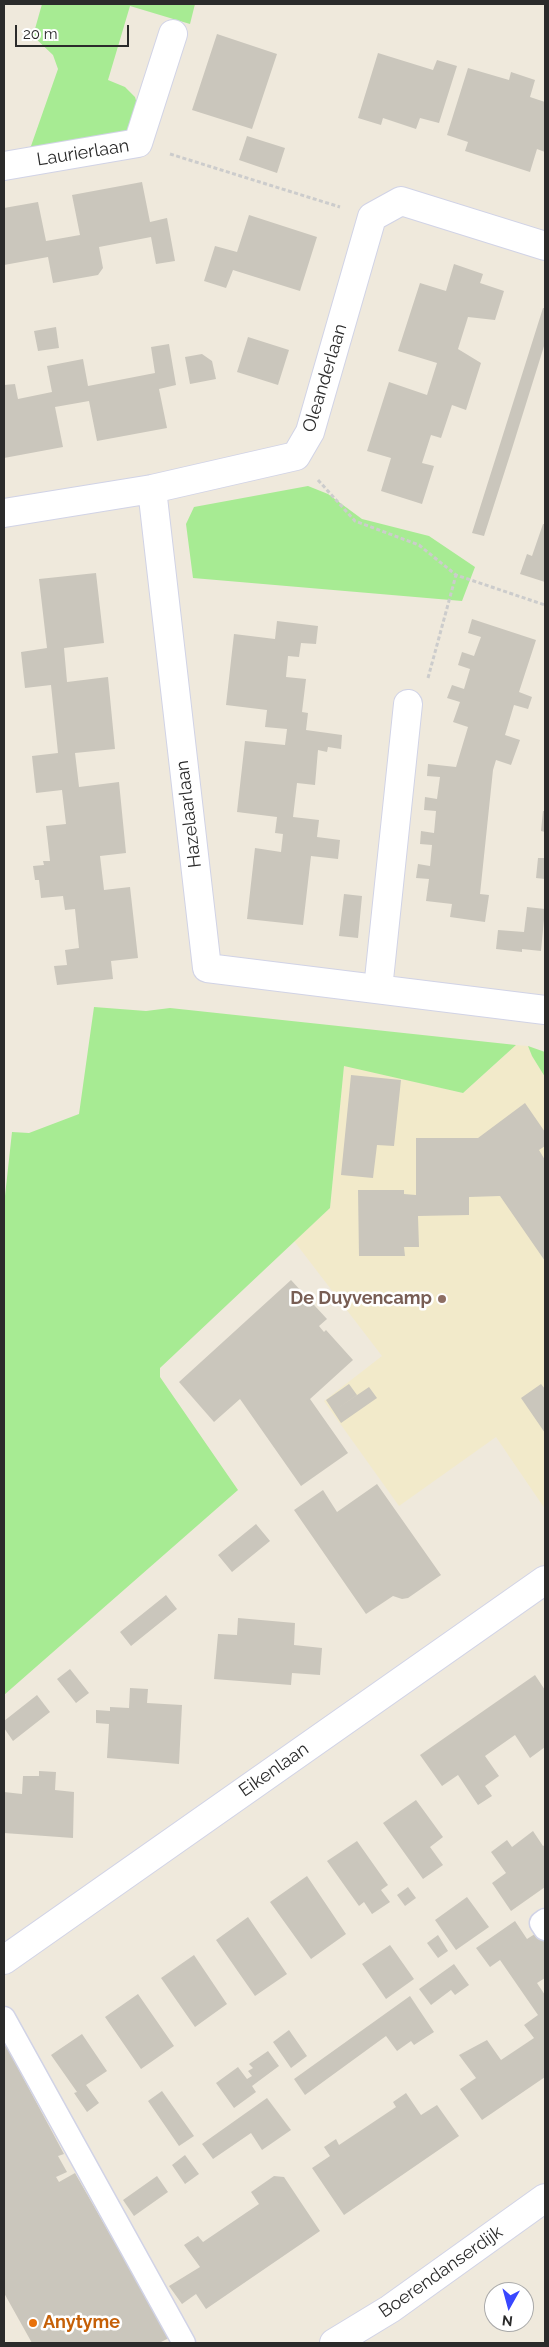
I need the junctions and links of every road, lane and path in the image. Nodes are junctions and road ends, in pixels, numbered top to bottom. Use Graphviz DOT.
graph roads {
  1 [pos="173,34"];
  2 [pos="138,143"];
  3 [pos="4,166"];
  4 [pos="372,217"];
  5 [pos="545,246"];
  6 [pos="296,456"];
  7 [pos="152,489"];
  8 [pos="4,513"];
  9 [pos="456,575"];
  10 [pos="545,605"];
  11 [pos="408,704"];
  12 [pos="378,989"];
  13 [pos="545,1010"];
  14 [pos="542,1588"];
  15 [pos="545,1920"];
  16 [pos="545,1928"];
  17 [pos="4,1960"];
  18 [pos="4,2018"];
  19 [pos="545,2198"];
  20 [pos="184,2343"];
  21 [pos="334,2343"];
  1 -- 2 [label="street, Laurierlaan"];
  2 -- 3 [label="street, Laurierlaan"];
  2 -- 4 [label="path"];
  4 -- 5 [label="street"];
  4 -- 6 [label="street, Oleanderlaan"];
  6 -- 7 [label="street"];
  6 -- 9 [label="path"];
  7 -- 8 [label="street"];
  7 -- 12 [label="street, Hazelaarlaan"];
  9 -- 10 [label="path"];
  9 -- 11 [label="path"];
  11 -- 12 [label="street"];
  12 -- 13 [label="street, Hazelaarlaan"];
  14 -- 17 [label="street, Eikenlaan"];
  15 -- 16 [label="lane"];
  18 -- 20 [label="lane"];
  19 -- 21 [label="street, Boerendanserdijk"];
}
